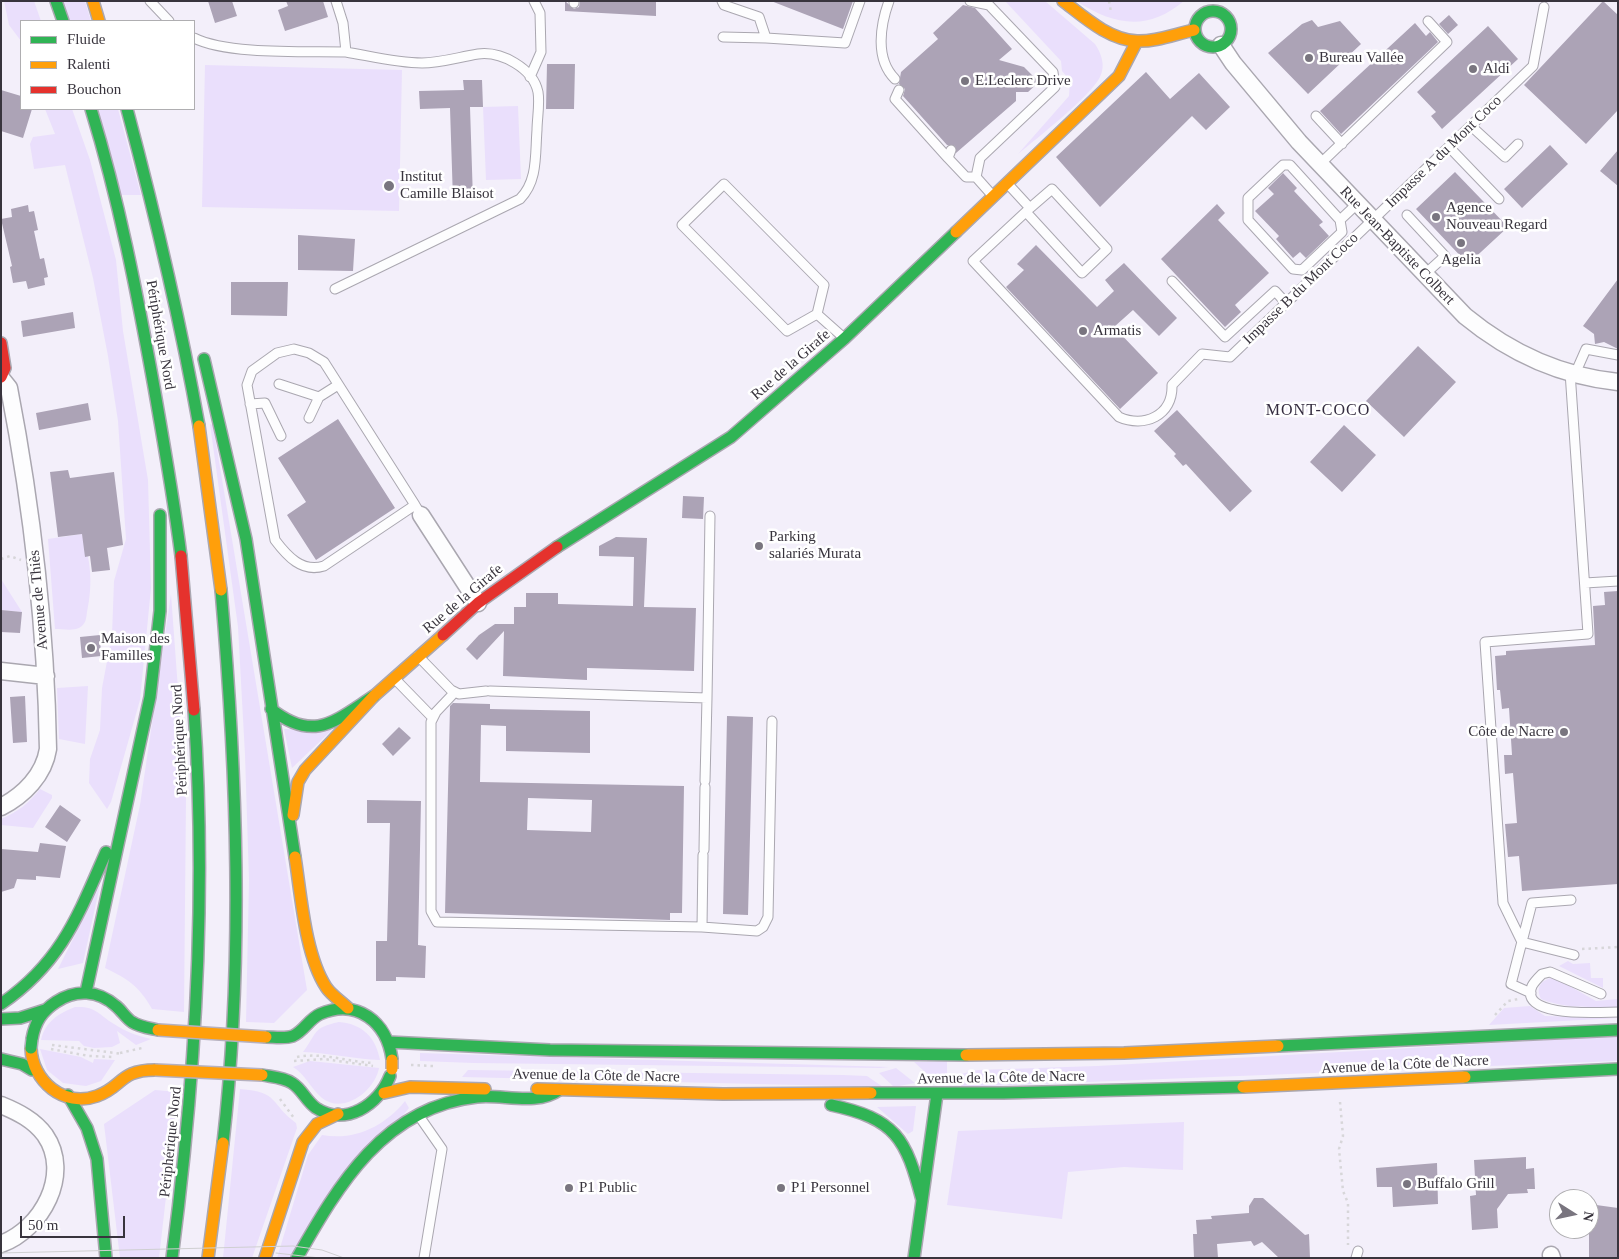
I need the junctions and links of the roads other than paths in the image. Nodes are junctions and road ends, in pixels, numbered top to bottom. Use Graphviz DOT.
graph roads {
  1 [pos="56,1"];
  2 [pos="93,1"];
  3 [pos="150,1"];
  4 [pos="336,1"];
  5 [pos="534,1"];
  6 [pos="722,1"];
  7 [pos="860,1"];
  8 [pos="889,1"];
  9 [pos="970,1"];
  10 [pos="1063,1"];
  11 [pos="1217,6"];
  12 [pos="1544,8"];
  13 [pos="63,20"];
  14 [pos="99,20"];
  15 [pos="168,20"];
  16 [pos="1428,20"];
  17 [pos="1194,30"];
  18 [pos="723,37"];
  19 [pos="766,38"];
  20 [pos="195,39"];
  21 [pos="1137,42"];
  22 [pos="1221,45"];
  23 [pos="346,52"];
  24 [pos="530,76"];
  25 [pos="895,79"];
  26 [pos="898,90"];
  27 [pos="90,110"];
  28 [pos="127,110"];
  29 [pos="1316,116"];
  30 [pos="1471,126"];
  31 [pos="1342,144"];
  32 [pos="1518,144"];
  33 [pos="1449,147"];
  34 [pos="1320,164"];
  35 [pos="976,177"];
  36 [pos="147,179"];
  37 [pos="1007,183"];
  38 [pos="993,196"];
  39 [pos="1499,199"];
  40 [pos="164,200"];
  41 [pos="1357,204"];
  42 [pos="1028,210"];
  43 [pos="1407,215"];
  44 [pos="1340,220"];
  45 [pos="1373,220"];
  46 [pos="1424,275"];
  47 [pos="1172,280"];
  48 [pos="335,289"];
  49 [pos="1286,303"];
  50 [pos="818,314"];
  51 [pos="845,338"];
  52 [pos="1,343"];
  53 [pos="200,343"];
  54 [pos="148,349"];
  55 [pos="1618,355"];
  56 [pos="1572,373"];
  57 [pos="1,378"];
  58 [pos="1618,382"];
  59 [pos="279,384"];
  60 [pos="338,385"];
  61 [pos="319,397"];
  62 [pos="250,404"];
  63 [pos="308,418"];
  64 [pos="281,436"];
  65 [pos="154,456"];
  66 [pos="160,505"];
  67 [pos="418,510"];
  68 [pos="710,516"];
  69 [pos="1618,581"];
  70 [pos="1584,583"];
  71 [pos="478,603"];
  72 [pos="418,656"];
  73 [pos="1,671"];
  74 [pos="46,676"];
  75 [pos="394,678"];
  76 [pos="455,692"];
  77 [pos="374,696"];
  78 [pos="707,698"];
  79 [pos="272,709"];
  80 [pos="433,718"];
  81 [pos="772,721"];
  82 [pos="132,791"];
  83 [pos="1,807"];
  84 [pos="290,829"];
  85 [pos="1571,900"];
  86 [pos="702,927"];
  87 [pos="1522,942"];
  88 [pos="1574,955"];
  89 [pos="86,992"];
  90 [pos="1531,993"];
  91 [pos="1601,994"];
  92 [pos="1,1004"];
  93 [pos="348,1008"];
  94 [pos="45,1010"];
  95 [pos="1618,1012"];
  96 [pos="1,1020"];
  97 [pos="1618,1030"];
  98 [pos="388,1042"];
  99 [pos="1124,1053"];
  100 [pos="881,1056"];
  101 [pos="1,1059"];
  102 [pos="904,1065"];
  103 [pos="971,1067"];
  104 [pos="1615,1069"];
  105 [pos="32,1070"];
  106 [pos="950,1080"];
  107 [pos="926,1083"];
  108 [pos="559,1090"];
  109 [pos="384,1093"];
  110 [pos="723,1094"];
  111 [pos="937,1094"];
  112 [pos="68,1095"];
  113 [pos="1,1105"];
  114 [pos="417,1113"];
  115 [pos="338,1114"];
  116 [pos="922,1200"];
  117 [pos="1,1244"];
  118 [pos="106,1258"];
  119 [pos="172,1258"];
  120 [pos="208,1258"];
  121 [pos="265,1258"];
  122 [pos="297,1258"];
  123 [pos="424,1258"];
  124 [pos="914,1258"];
  1 -- 13 [label="main road"];
  2 -- 14 [label="main road"];
  3 -- 15 [label="lane"];
  4 -- 23 [label="lane"];
  5 -- 24 [label="lane"];
  6 -- 19 [label="lane"];
  7 -- 19 [label="lane"];
  8 -- 25 [label="lane"];
  9 -- 35 [label="lane"];
  10 -- 21 [label="main road"];
  11 -- 17 [label="main road"];
  11 -- 22 [label="main road"];
  12 -- 30 [label="lane, Impasse A du Mont Coco"];
  16 -- 31 [label="lane"];
  17 -- 21 [label="main road"];
  17 -- 22 [label="main road"];
  18 -- 19 [label="lane"];
  20 -- 23 [label="lane"];
  21 -- 37 [label="main road, Rue de la Girafe"];
  22 -- 34 [label="street, Rue Jean-Baptiste Colbert"];
  23 -- 24 [label="lane"];
  24 -- 48 [label="lane"];
  26 -- 35 [label="lane"];
  27 -- 54 [label="main road, Périphérique Nord"];
  28 -- 36 [label="main road, Périphérique Nord"];
  29 -- 31 [label="lane"];
  30 -- 32 [label="lane"];
  30 -- 33 [label="lane, Impasse A du Mont Coco"];
  31 -- 34 [label="lane"];
  33 -- 39 [label="lane"];
  33 -- 45 [label="lane, Impasse A du Mont Coco"];
  34 -- 41 [label="street, Rue Jean-Baptiste Colbert"];
  35 -- 38 [label="lane"];
  36 -- 40 [label="main road"];
  36 -- 120 [label="main road, Périphérique Nord"];
  37 -- 38 [label="main road, Rue de la Girafe"];
  37 -- 42 [label="lane"];
  38 -- 51 [label="main road, Rue de la Girafe"];
  41 -- 44 [label="lane"];
  41 -- 45 [label="street, Rue Jean-Baptiste Colbert"];
  42 -- 42 [label="lane"];
  42 -- 49 [label="lane, Impasse B du Mont Coco"];
  43 -- 46 [label="lane"];
  44 -- 44 [label="lane"];
  45 -- 46 [label="street, Rue Jean-Baptiste Colbert"];
  45 -- 49 [label="lane, Impasse B du Mont Coco"];
  46 -- 56 [label="street, Rue Jean-Baptiste Colbert"];
  47 -- 49 [label="lane"];
  50 -- 50 [label="lane"];
  50 -- 51 [label="lane"];
  51 -- 71 [label="main road, Rue de la Girafe"];
  52 -- 57 [label="main road"];
  53 -- 79 [label="main road"];
  54 -- 65 [label="main road"];
  54 -- 119 [label="main road, Périphérique Nord"];
  55 -- 56 [label="lane"];
  56 -- 58 [label="street, Rue Jean-Baptiste Colbert"];
  56 -- 70 [label="lane"];
  57 -- 74 [label="street, Avenue de Thiès"];
  59 -- 61 [label="lane"];
  60 -- 61 [label="lane"];
  60 -- 62 [label="lane"];
  60 -- 67 [label="lane"];
  61 -- 63 [label="lane"];
  62 -- 64 [label="lane"];
  62 -- 67 [label="lane"];
  66 -- 82 [label="main road"];
  67 -- 71 [label="street"];
  68 -- 78 [label="lane"];
  69 -- 70 [label="lane"];
  70 -- 87 [label="lane"];
  71 -- 72 [label="main road, Rue de la Girafe"];
  72 -- 75 [label="main road, Rue de la Girafe"];
  72 -- 76 [label="lane"];
  73 -- 74 [label="street"];
  74 -- 83 [label="street, Avenue de Thiès"];
  75 -- 77 [label="main road, Rue de la Girafe"];
  75 -- 80 [label="lane"];
  76 -- 78 [label="lane"];
  76 -- 80 [label="lane"];
  77 -- 79 [label="main road"];
  77 -- 84 [label="main road"];
  78 -- 86 [label="lane"];
  79 -- 84 [label="main road"];
  80 -- 86 [label="lane"];
  81 -- 86 [label="lane"];
  82 -- 89 [label="main road"];
  82 -- 92 [label="main road"];
  84 -- 93 [label="main road"];
  85 -- 87 [label="lane"];
  87 -- 88 [label="lane"];
  87 -- 90 [label="lane"];
  89 -- 93 [label="main road, bridge"];
  89 -- 94 [label="main road"];
  90 -- 91 [label="lane"];
  90 -- 95 [label="lane"];
  93 -- 98 [label="main road"];
  94 -- 96 [label="main road"];
  94 -- 105 [label="main road"];
  97 -- 99 [label="main road, Avenue de la Côte de Nacre"];
  98 -- 100 [label="main road, Avenue de la Côte de Nacre"];
  98 -- 109 [label="main road"];
  99 -- 100 [label="main road, Avenue de la Côte de Nacre"];
  99 -- 103 [label="main road"];
  100 -- 102 [label="main road"];
  101 -- 105 [label="main road, Avenue de la Côte de Nacre"];
  104 -- 111 [label="main road, Avenue de la Côte de Nacre"];
  105 -- 112 [label="main road, Avenue de la Côte de Nacre"];
  106 -- 111 [label="main road"];
  107 -- 111 [label="main road"];
  108 -- 109 [label="main road, Avenue de la Côte de Nacre"];
  108 -- 110 [label="main road, Avenue de la Côte de Nacre"];
  108 -- 114 [label="main road"];
  109 -- 115 [label="main road, Avenue de la Côte de Nacre"];
  110 -- 111 [label="main road, Avenue de la Côte de Nacre"];
  110 -- 116 [label="main road"];
  111 -- 116 [label="main road"];
  112 -- 115 [label="main road, Avenue de la Côte de Nacre, bridge"];
  112 -- 118 [label="main road"];
  113 -- 117 [label="street"];
  114 -- 122 [label="main road"];
  114 -- 123 [label="lane"];
  115 -- 121 [label="main road"];
  116 -- 124 [label="main road"];
}
